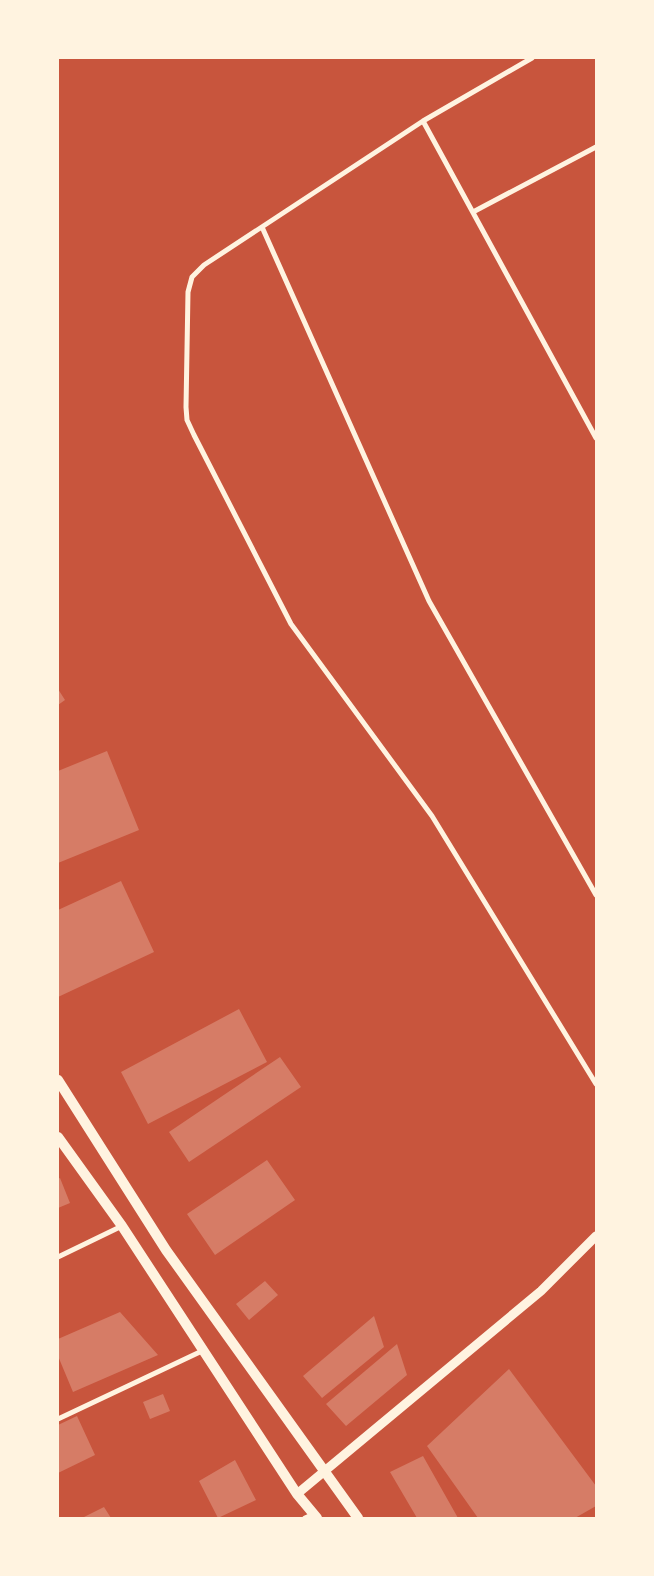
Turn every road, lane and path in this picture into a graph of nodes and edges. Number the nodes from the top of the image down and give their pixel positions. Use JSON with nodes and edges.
{"nodes":[{"id":1,"x":532,"y":58,"type":"edge"},
{"id":2,"x":423,"y":121,"type":"junction"},
{"id":3,"x":596,"y":146,"type":"edge"},
{"id":4,"x":473,"y":212,"type":"junction"},
{"id":5,"x":262,"y":227,"type":"junction"},
{"id":6,"x":596,"y":438,"type":"edge"},
{"id":7,"x":596,"y":895,"type":"edge"},
{"id":8,"x":58,"y":1080,"type":"edge"},
{"id":9,"x":596,"y":1084,"type":"edge"},
{"id":10,"x":58,"y":1137,"type":"edge"},
{"id":11,"x":122,"y":1226,"type":"junction"},
{"id":12,"x":596,"y":1236,"type":"edge"},
{"id":13,"x":58,"y":1258,"type":"edge"},
{"id":14,"x":202,"y":1351,"type":"junction"},
{"id":15,"x":58,"y":1419,"type":"edge"},
{"id":16,"x":324,"y":1472,"type":"junction"},
{"id":17,"x":297,"y":1494,"type":"junction"},
{"id":18,"x":312,"y":1517,"type":"edge"},
{"id":19,"x":358,"y":1518,"type":"edge"}],
"edges":[{"from":1,"to":2,"type":"street"},
{"from":2,"to":4,"type":"street"},
{"from":2,"to":5,"type":"street"},
{"from":3,"to":4,"type":"street"},
{"from":4,"to":6,"type":"street"},
{"from":5,"to":7,"type":"street"},
{"from":5,"to":9,"type":"street"},
{"from":8,"to":16,"type":"main road"},
{"from":10,"to":11,"type":"main road"},
{"from":11,"to":13,"type":"street"},
{"from":11,"to":14,"type":"main road"},
{"from":12,"to":16,"type":"street"},
{"from":14,"to":15,"type":"street"},
{"from":14,"to":17,"type":"main road"},
{"from":16,"to":17,"type":"street"},
{"from":16,"to":19,"type":"main road"},
{"from":17,"to":18,"type":"main road"}]}
